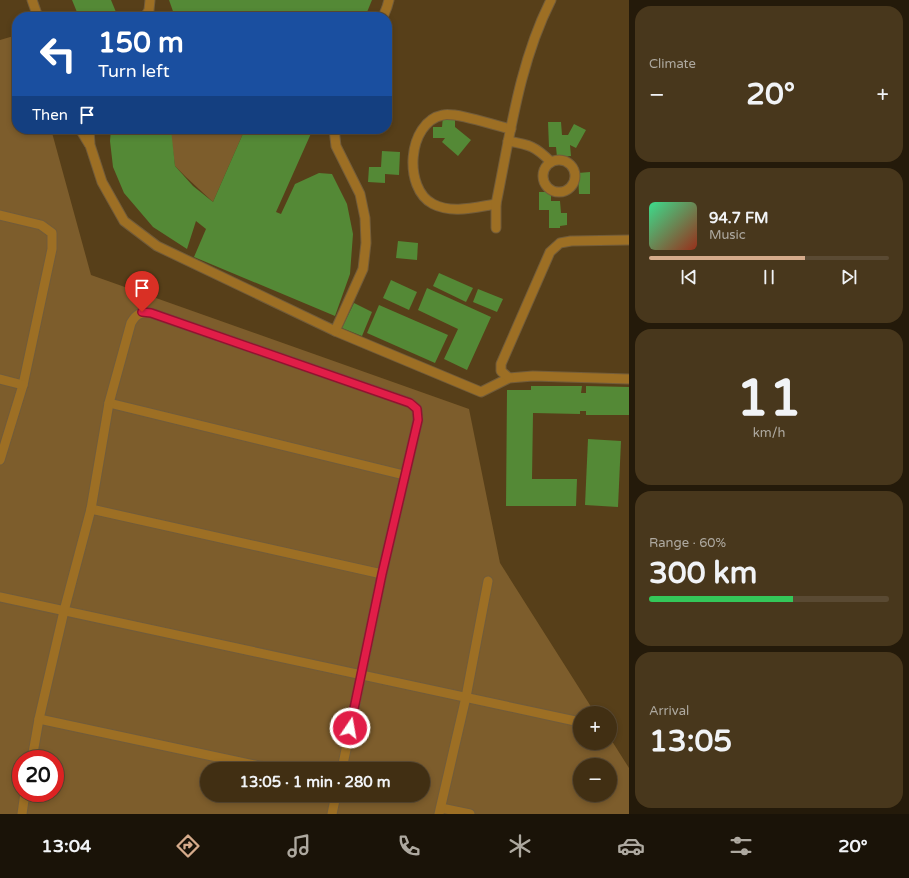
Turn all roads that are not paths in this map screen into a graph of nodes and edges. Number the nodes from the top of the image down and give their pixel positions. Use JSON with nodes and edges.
{"nodes":[{"id":1,"x":32,"y":0,"type":"edge"},
{"id":2,"x":150,"y":0,"type":"edge"},
{"id":3,"x":389,"y":0,"type":"edge"},
{"id":4,"x":551,"y":0,"type":"edge"},
{"id":5,"x":36,"y":12,"type":"edge"},
{"id":6,"x":148,"y":12,"type":"edge"},
{"id":7,"x":385,"y":12,"type":"edge"},
{"id":8,"x":511,"y":129,"type":"junction"},
{"id":9,"x":83,"y":134,"type":"edge"},
{"id":10,"x":90,"y":134,"type":"edge"},
{"id":11,"x":335,"y":134,"type":"edge"},
{"id":12,"x":508,"y":141,"type":"junction"},
{"id":13,"x":90,"y":145,"type":"junction"},
{"id":14,"x":551,"y":162,"type":"dead end"},
{"id":15,"x":496,"y":204,"type":"junction"},
{"id":16,"x":0,"y":215,"type":"edge"},
{"id":17,"x":496,"y":228,"type":"dead end"},
{"id":18,"x":629,"y":240,"type":"edge"},
{"id":19,"x":335,"y":331,"type":"junction"},
{"id":20,"x":509,"y":378,"type":"junction"},
{"id":21,"x":629,"y":379,"type":"edge"},
{"id":22,"x":0,"y":380,"type":"edge"},
{"id":23,"x":23,"y":385,"type":"junction"},
{"id":24,"x":109,"y":403,"type":"junction"},
{"id":25,"x":0,"y":460,"type":"edge"},
{"id":26,"x":404,"y":475,"type":"junction"},
{"id":27,"x":91,"y":509,"type":"junction"},
{"id":28,"x":382,"y":574,"type":"junction"},
{"id":29,"x":488,"y":581,"type":"dead end"},
{"id":30,"x":0,"y":597,"type":"edge"},
{"id":31,"x":64,"y":611,"type":"junction"},
{"id":32,"x":362,"y":675,"type":"junction"},
{"id":33,"x":466,"y":697,"type":"junction"},
{"id":34,"x":39,"y":719,"type":"junction"},
{"id":35,"x":573,"y":720,"type":"edge"},
{"id":36,"x":34,"y":750,"type":"edge"},
{"id":37,"x":240,"y":762,"type":"edge"},
{"id":38,"x":343,"y":762,"type":"edge"},
{"id":39,"x":24,"y":802,"type":"edge"},
{"id":40,"x":335,"y":802,"type":"edge"},
{"id":41,"x":440,"y":811,"type":"edge"},
{"id":42,"x":22,"y":814,"type":"edge"},
{"id":43,"x":332,"y":814,"type":"edge"},
{"id":44,"x":470,"y":814,"type":"edge"}],
"edges":[{"from":1,"to":5,"type":"lane"},
{"from":2,"to":6,"type":"lane"},
{"from":3,"to":7,"type":"lane"},
{"from":4,"to":8,"type":"lane"},
{"from":8,"to":12,"type":"lane"},
{"from":8,"to":15,"type":"lane"},
{"from":9,"to":13,"type":"lane"},
{"from":10,"to":13,"type":"lane"},
{"from":11,"to":19,"type":"lane"},
{"from":12,"to":14,"type":"lane"},
{"from":12,"to":15,"type":"lane"},
{"from":13,"to":19,"type":"lane"},
{"from":15,"to":17,"type":"lane"},
{"from":16,"to":23,"type":"lane"},
{"from":18,"to":20,"type":"lane"},
{"from":19,"to":20,"type":"lane"},
{"from":20,"to":21,"type":"lane"},
{"from":22,"to":23,"type":"lane"},
{"from":23,"to":25,"type":"lane"},
{"from":24,"to":26,"type":"lane"},
{"from":24,"to":26,"type":"lane"},
{"from":24,"to":27,"type":"lane"},
{"from":26,"to":28,"type":"lane"},
{"from":27,"to":28,"type":"lane"},
{"from":27,"to":31,"type":"lane"},
{"from":28,"to":32,"type":"lane"},
{"from":29,"to":33,"type":"lane"},
{"from":30,"to":31,"type":"lane"},
{"from":31,"to":32,"type":"lane"},
{"from":31,"to":34,"type":"lane"},
{"from":32,"to":33,"type":"lane"},
{"from":32,"to":38,"type":"lane"},
{"from":33,"to":35,"type":"lane"},
{"from":33,"to":41,"type":"lane"},
{"from":34,"to":36,"type":"lane"},
{"from":34,"to":37,"type":"lane"},
{"from":39,"to":42,"type":"lane"},
{"from":40,"to":43,"type":"lane"},
{"from":41,"to":44,"type":"lane"}]}
